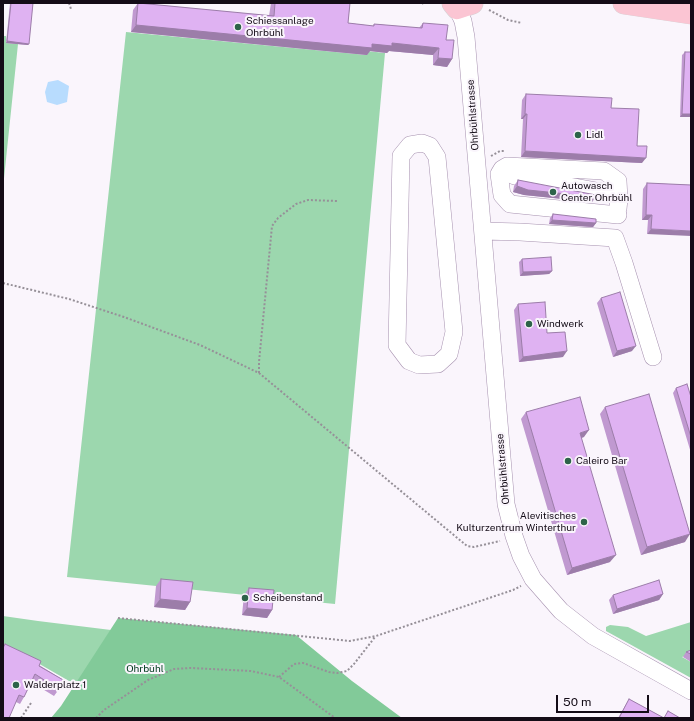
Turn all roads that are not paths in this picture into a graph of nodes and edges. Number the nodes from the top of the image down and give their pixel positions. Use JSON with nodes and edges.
{"nodes":[{"id":1,"x":624,"y":3,"type":"edge"},
{"id":2,"x":468,"y":6,"type":"edge"},
{"id":3,"x":691,"y":13,"type":"edge"},
{"id":4,"x":410,"y":145,"type":"joint"},
{"id":5,"x":477,"y":173,"type":"junction"},
{"id":6,"x":500,"y":174,"type":"junction"},
{"id":7,"x":618,"y":201,"type":"junction"},
{"id":8,"x":522,"y":205,"type":"junction"},
{"id":9,"x":482,"y":231,"type":"junction"},
{"id":10,"x":520,"y":232,"type":"junction"},
{"id":11,"x":615,"y":238,"type":"junction"},
{"id":12,"x":653,"y":357,"type":"dead end"},
{"id":13,"x":691,"y":691,"type":"edge"}],
"edges":[{"from":1,"to":3,"type":"main road"},
{"from":2,"to":5,"type":"street","name":"Ohrbühlstrasse"},
{"from":4,"to":4,"type":"street"},
{"from":5,"to":6,"type":"street"},
{"from":5,"to":9,"type":"street","name":"Ohrbühlstrasse"},
{"from":6,"to":7,"type":"street"},
{"from":6,"to":7,"type":"street"},
{"from":6,"to":8,"type":"street"},
{"from":7,"to":8,"type":"street"},
{"from":7,"to":11,"type":"street"},
{"from":8,"to":10,"type":"street"},
{"from":9,"to":10,"type":"street"},
{"from":9,"to":13,"type":"street","name":"Ohrbühlstrasse"},
{"from":10,"to":11,"type":"street"},
{"from":11,"to":12,"type":"street"}]}
